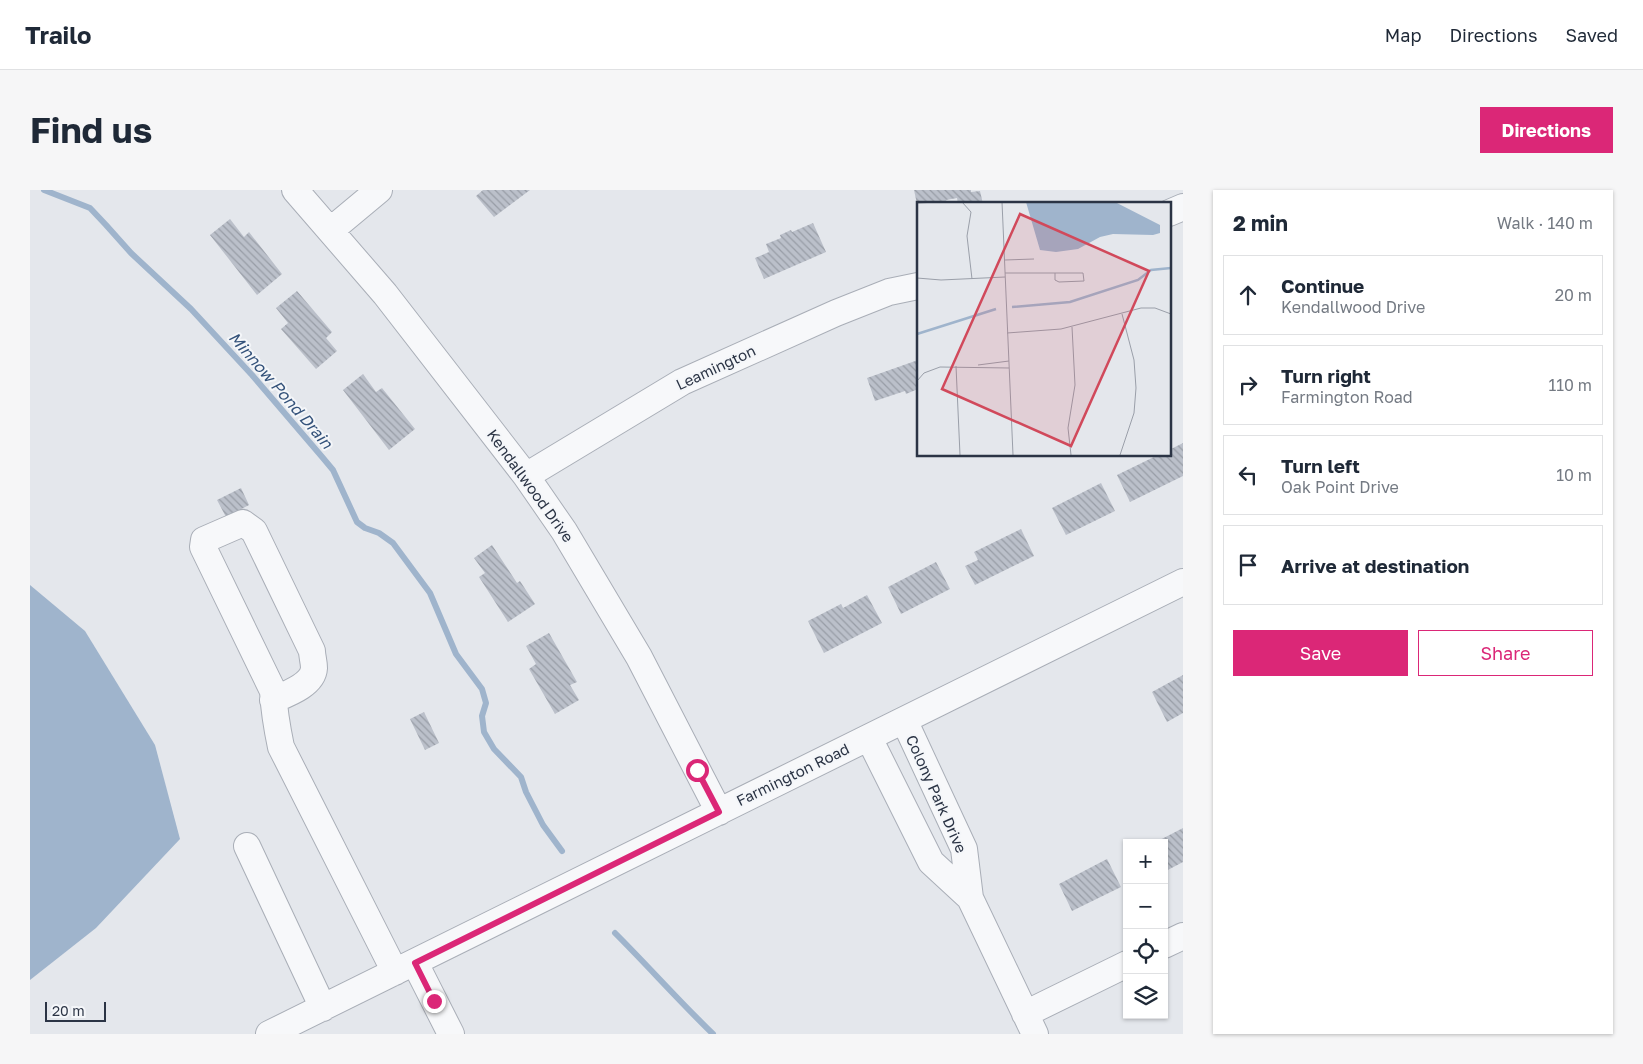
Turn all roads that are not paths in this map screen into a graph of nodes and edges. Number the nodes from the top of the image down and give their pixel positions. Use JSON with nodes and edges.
{"nodes":[{"id":1,"x":295,"y":190,"type":"edge"},
{"id":2,"x":379,"y":190,"type":"edge"},
{"id":3,"x":1183,"y":206,"type":"edge"},
{"id":4,"x":1170,"y":212,"type":"edge"},
{"id":5,"x":331,"y":230,"type":"junction"},
{"id":6,"x":917,"y":286,"type":"edge"},
{"id":7,"x":526,"y":476,"type":"junction"},
{"id":8,"x":1183,"y":582,"type":"edge"},
{"id":9,"x":273,"y":700,"type":"junction"},
{"id":10,"x":904,"y":720,"type":"junction"},
{"id":11,"x":869,"y":738,"type":"junction"},
{"id":12,"x":719,"y":812,"type":"junction"},
{"id":13,"x":247,"y":846,"type":"dead end"},
{"id":14,"x":970,"y":898,"type":"junction"},
{"id":15,"x":1183,"y":936,"type":"edge"},
{"id":16,"x":1168,"y":943,"type":"edge"},
{"id":17,"x":1123,"y":966,"type":"edge"},
{"id":18,"x":405,"y":967,"type":"junction"},
{"id":19,"x":323,"y":1008,"type":"junction"},
{"id":20,"x":1030,"y":1024,"type":"edge"},
{"id":21,"x":269,"y":1034,"type":"edge"},
{"id":22,"x":451,"y":1034,"type":"edge"}],
"edges":[{"from":1,"to":5,"type":"street","name":"Kendallwood Drive"},
{"from":2,"to":5,"type":"street"},
{"from":3,"to":4,"type":"street"},
{"from":5,"to":7,"type":"street","name":"Kendallwood Drive"},
{"from":6,"to":7,"type":"street","name":"Leamington"},
{"from":7,"to":12,"type":"street","name":"Kendallwood Drive"},
{"from":8,"to":10,"type":"street","name":"Farmington Road"},
{"from":9,"to":9,"type":"street"},
{"from":9,"to":18,"type":"street"},
{"from":10,"to":11,"type":"street","name":"Farmington Road"},
{"from":10,"to":14,"type":"street","name":"Colony Park Drive"},
{"from":11,"to":12,"type":"street","name":"Farmington Road"},
{"from":11,"to":14,"type":"street","name":"Colony Park Drive"},
{"from":12,"to":18,"type":"street","name":"Farmington Road"},
{"from":13,"to":19,"type":"street"},
{"from":14,"to":20,"type":"street","name":"Colony Park Drive"},
{"from":15,"to":16,"type":"street"},
{"from":17,"to":20,"type":"street"},
{"from":18,"to":19,"type":"street","name":"Farmington Road"},
{"from":18,"to":22,"type":"street"},
{"from":19,"to":21,"type":"street","name":"Farmington Road"}]}
